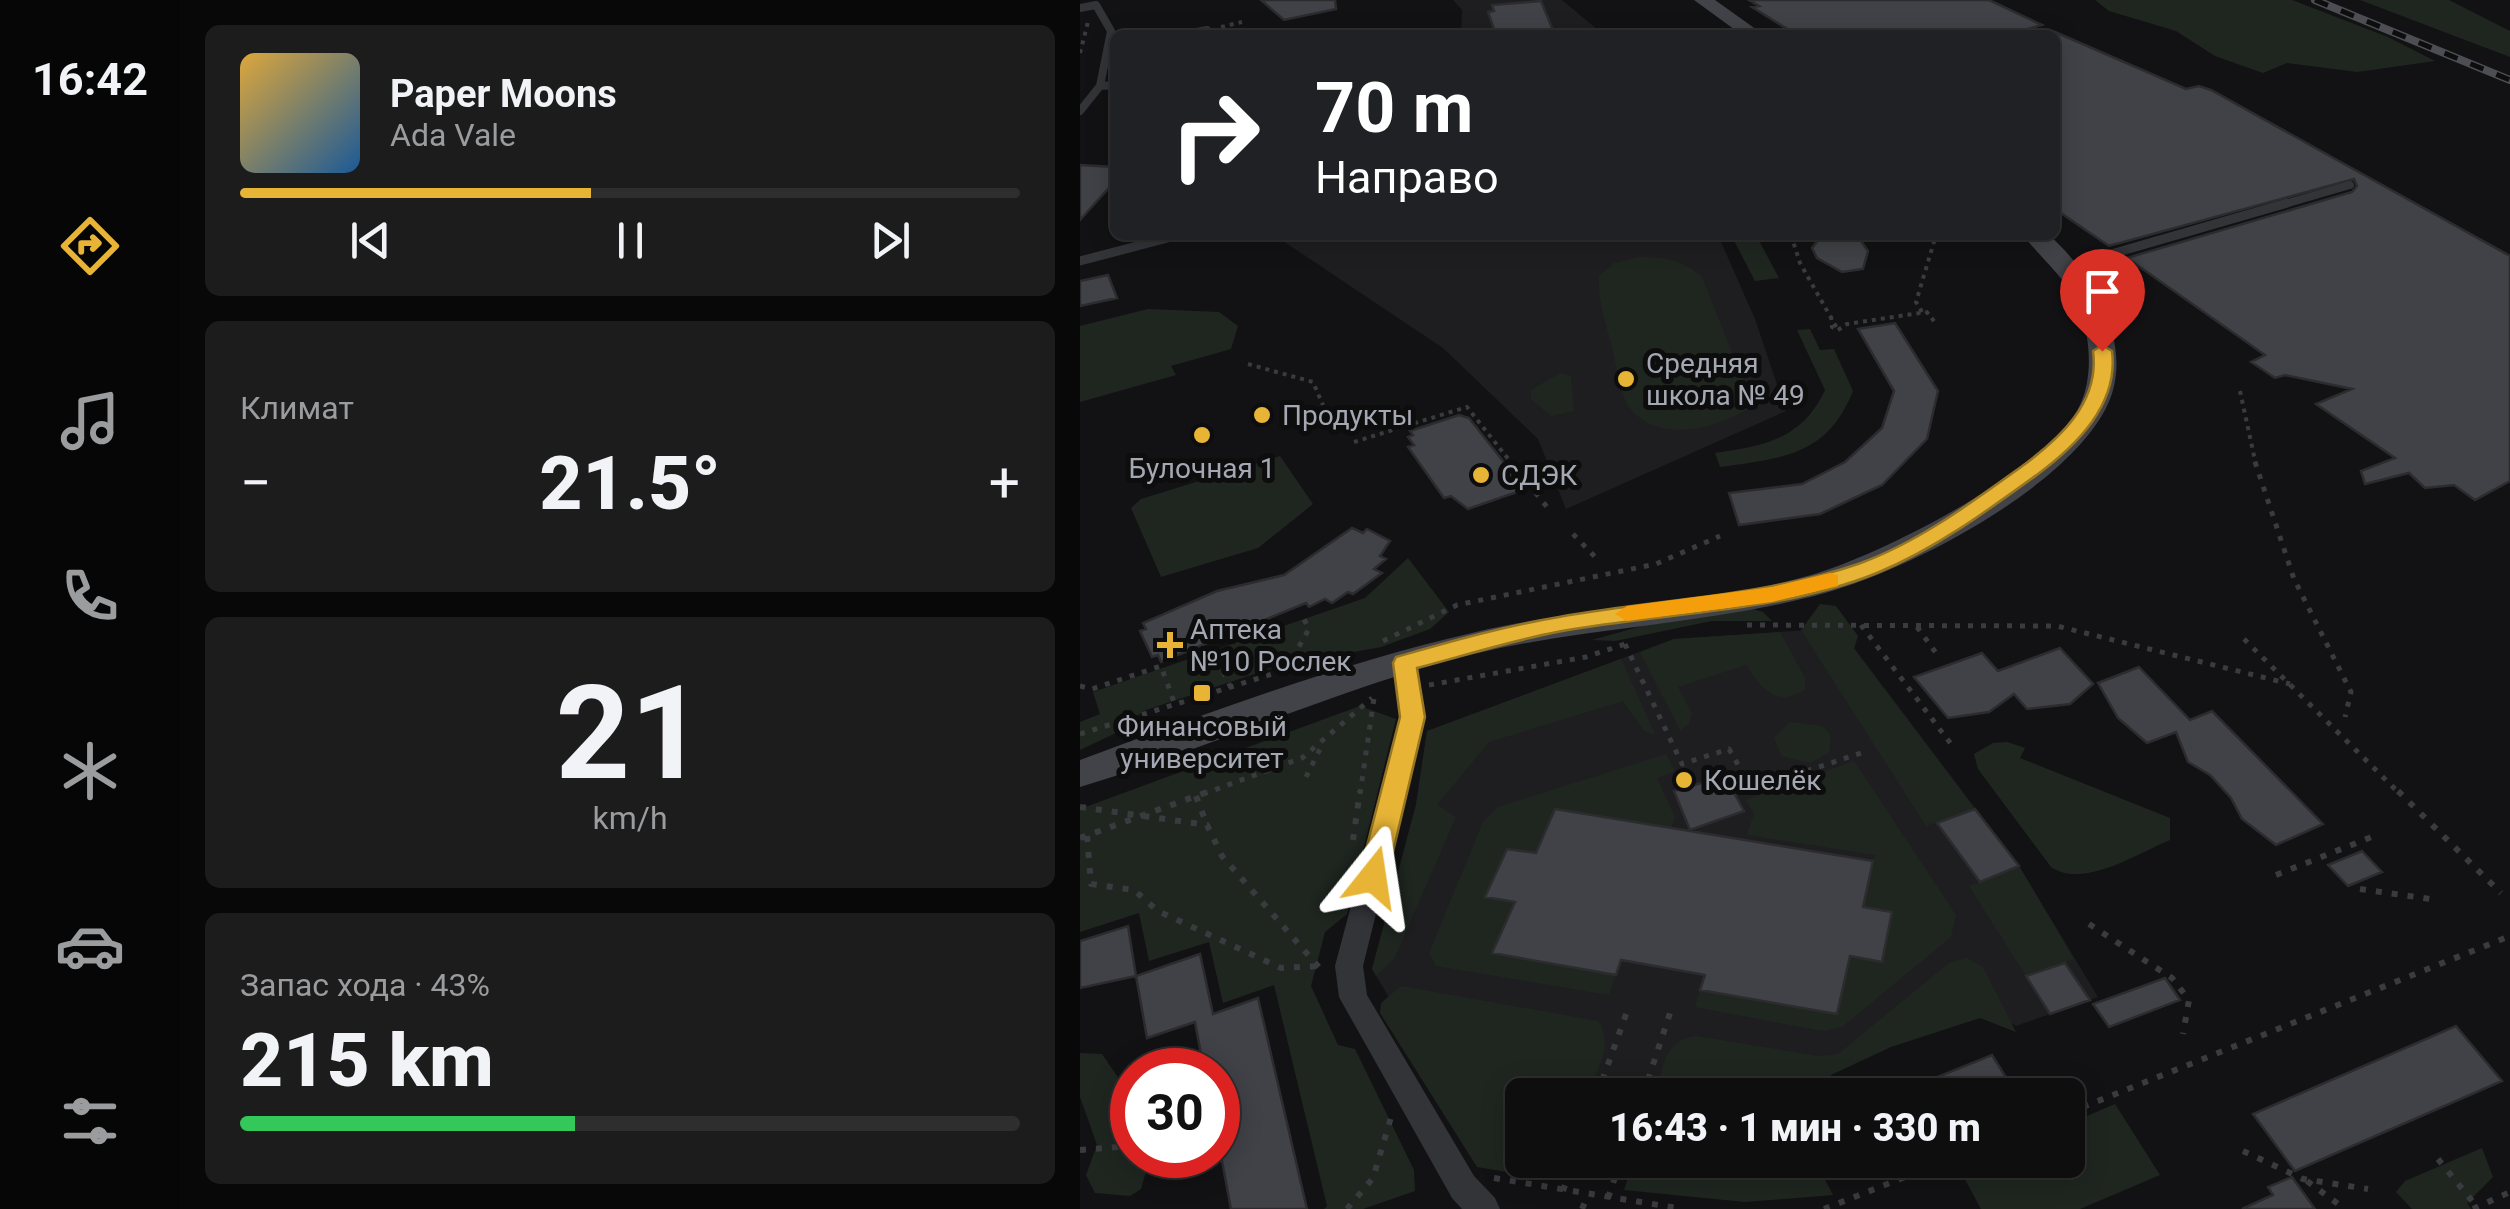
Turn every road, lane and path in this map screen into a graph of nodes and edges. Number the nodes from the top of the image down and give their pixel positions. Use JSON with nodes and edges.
{"nodes":[{"id":1,"x":1703,"y":0,"type":"edge"},
{"id":2,"x":1080,"y":10,"type":"edge"},
{"id":3,"x":1111,"y":30,"type":"edge"},
{"id":4,"x":1748,"y":30,"type":"edge"},
{"id":5,"x":1110,"y":51,"type":"edge"},
{"id":6,"x":1080,"y":53,"type":"edge"},
{"id":7,"x":1110,"y":85,"type":"edge"},
{"id":8,"x":1100,"y":86,"type":"junction"},
{"id":9,"x":1080,"y":110,"type":"edge"},
{"id":10,"x":2350,"y":185,"type":"dead end"},
{"id":11,"x":1161,"y":240,"type":"edge"},
{"id":12,"x":1792,"y":240,"type":"edge"},
{"id":13,"x":1935,"y":240,"type":"edge"},
{"id":14,"x":2040,"y":240,"type":"edge"},
{"id":15,"x":2094,"y":259,"type":"dead end"},
{"id":16,"x":1080,"y":261,"type":"edge"},
{"id":17,"x":1924,"y":312,"type":"junction"},
{"id":18,"x":1937,"y":325,"type":"dead end"},
{"id":19,"x":1248,"y":364,"type":"dead end"},
{"id":20,"x":2240,"y":391,"type":"dead end"},
{"id":21,"x":1323,"y":404,"type":"dead end"},
{"id":22,"x":1354,"y":442,"type":"dead end"},
{"id":23,"x":1547,"y":507,"type":"dead end"},
{"id":24,"x":1572,"y":534,"type":"dead end"},
{"id":25,"x":1720,"y":536,"type":"dead end"},
{"id":26,"x":1598,"y":561,"type":"dead end"},
{"id":27,"x":1301,"y":613,"type":"dead end"},
{"id":28,"x":1786,"y":625,"type":"dead end"},
{"id":29,"x":1861,"y":625,"type":"junction"},
{"id":30,"x":1916,"y":627,"type":"junction"},
{"id":31,"x":2244,"y":638,"type":"dead end"},
{"id":32,"x":1625,"y":644,"type":"dead end"},
{"id":33,"x":1212,"y":648,"type":"dead end"},
{"id":34,"x":1391,"y":653,"type":"junction"},
{"id":35,"x":1939,"y":657,"type":"dead end"},
{"id":36,"x":1488,"y":662,"type":"dead end"},
{"id":37,"x":1305,"y":665,"type":"dead end"},
{"id":38,"x":1286,"y":669,"type":"junction"},
{"id":39,"x":1487,"y":674,"type":"dead end"},
{"id":40,"x":2290,"y":684,"type":"junction"},
{"id":41,"x":1080,"y":686,"type":"edge"},
{"id":42,"x":1231,"y":688,"type":"junction"},
{"id":43,"x":1374,"y":696,"type":"dead end"},
{"id":44,"x":1175,"y":706,"type":"junction"},
{"id":45,"x":2345,"y":716,"type":"dead end"},
{"id":46,"x":1080,"y":734,"type":"edge"},
{"id":47,"x":1322,"y":744,"type":"junction"},
{"id":48,"x":1954,"y":748,"type":"dead end"},
{"id":49,"x":1861,"y":752,"type":"dead end"},
{"id":50,"x":1080,"y":774,"type":"edge"},
{"id":51,"x":1306,"y":777,"type":"dead end"},
{"id":52,"x":1196,"y":796,"type":"junction"},
{"id":53,"x":1080,"y":806,"type":"edge"},
{"id":54,"x":1148,"y":814,"type":"junction"},
{"id":55,"x":1208,"y":825,"type":"junction"},
{"id":56,"x":2374,"y":836,"type":"dead end"},
{"id":57,"x":1083,"y":837,"type":"edge"},
{"id":58,"x":2276,"y":875,"type":"dead end"},
{"id":59,"x":2360,"y":889,"type":"dead end"},
{"id":60,"x":2501,"y":893,"type":"dead end"},
{"id":61,"x":2436,"y":900,"type":"dead end"},
{"id":62,"x":2089,"y":924,"type":"dead end"},
{"id":63,"x":2510,"y":936,"type":"edge"},
{"id":64,"x":1319,"y":966,"type":"junction"},
{"id":65,"x":1329,"y":981,"type":"dead end"},
{"id":66,"x":1629,"y":1006,"type":"dead end"},
{"id":67,"x":1670,"y":1013,"type":"dead end"},
{"id":68,"x":2183,"y":1034,"type":"dead end"},
{"id":69,"x":1604,"y":1078,"type":"edge"},
{"id":70,"x":1649,"y":1078,"type":"edge"},
{"id":71,"x":1397,"y":1100,"type":"dead end"},
{"id":72,"x":2085,"y":1106,"type":"edge"},
{"id":73,"x":1110,"y":1148,"type":"edge"},
{"id":74,"x":1080,"y":1150,"type":"edge"},
{"id":75,"x":2244,"y":1150,"type":"dead end"},
{"id":76,"x":2438,"y":1158,"type":"dead end"},
{"id":77,"x":1567,"y":1178,"type":"edge"},
{"id":78,"x":1615,"y":1178,"type":"edge"},
{"id":79,"x":1902,"y":1178,"type":"edge"},
{"id":80,"x":2303,"y":1179,"type":"junction"},
{"id":81,"x":1463,"y":1188,"type":"junction"},
{"id":82,"x":1563,"y":1190,"type":"junction"},
{"id":83,"x":2368,"y":1190,"type":"dead end"},
{"id":84,"x":2510,"y":1192,"type":"edge"},
{"id":85,"x":1588,"y":1195,"type":"junction"},
{"id":86,"x":1608,"y":1198,"type":"junction"},
{"id":87,"x":2475,"y":1208,"type":"edge"},
{"id":88,"x":1347,"y":1209,"type":"edge"},
{"id":89,"x":1484,"y":1209,"type":"edge"},
{"id":90,"x":1582,"y":1209,"type":"edge"},
{"id":91,"x":1683,"y":1209,"type":"edge"},
{"id":92,"x":1824,"y":1209,"type":"edge"},
{"id":93,"x":2345,"y":1209,"type":"edge"}],
"edges":[{"from":1,"to":4,"type":"street"},
{"from":2,"to":3,"type":"lane"},
{"from":2,"to":6,"type":"path"},
{"from":5,"to":8,"type":"lane"},
{"from":7,"to":8,"type":"lane"},
{"from":8,"to":9,"type":"lane"},
{"from":10,"to":15,"type":"lane"},
{"from":11,"to":16,"type":"lane"},
{"from":12,"to":17,"type":"path"},
{"from":13,"to":17,"type":"path"},
{"from":14,"to":34,"type":"street"},
{"from":17,"to":18,"type":"path"},
{"from":19,"to":21,"type":"path"},
{"from":20,"to":45,"type":"path"},
{"from":22,"to":23,"type":"path"},
{"from":24,"to":26,"type":"path"},
{"from":25,"to":34,"type":"path"},
{"from":27,"to":38,"type":"path"},
{"from":28,"to":29,"type":"path"},
{"from":29,"to":30,"type":"path"},
{"from":29,"to":48,"type":"path"},
{"from":30,"to":35,"type":"path"},
{"from":30,"to":40,"type":"path"},
{"from":31,"to":40,"type":"path"},
{"from":32,"to":49,"type":"path"},
{"from":33,"to":42,"type":"path"},
{"from":34,"to":50,"type":"street"},
{"from":34,"to":81,"type":"street"},
{"from":36,"to":39,"type":"path"},
{"from":37,"to":38,"type":"path"},
{"from":38,"to":42,"type":"path"},
{"from":40,"to":60,"type":"path"},
{"from":41,"to":44,"type":"path"},
{"from":42,"to":44,"type":"path"},
{"from":43,"to":47,"type":"path"},
{"from":44,"to":46,"type":"path"},
{"from":47,"to":51,"type":"path"},
{"from":47,"to":52,"type":"path"},
{"from":52,"to":54,"type":"path"},
{"from":52,"to":55,"type":"path"},
{"from":53,"to":54,"type":"path"},
{"from":54,"to":55,"type":"path"},
{"from":54,"to":57,"type":"path"},
{"from":55,"to":64,"type":"path"},
{"from":56,"to":58,"type":"path"},
{"from":57,"to":64,"type":"path"},
{"from":59,"to":61,"type":"path"},
{"from":62,"to":68,"type":"path"},
{"from":63,"to":72,"type":"path"},
{"from":64,"to":65,"type":"path"},
{"from":66,"to":69,"type":"path"},
{"from":67,"to":70,"type":"path"},
{"from":71,"to":88,"type":"path"},
{"from":73,"to":74,"type":"path"},
{"from":75,"to":80,"type":"path"},
{"from":76,"to":87,"type":"path"},
{"from":77,"to":82,"type":"path"},
{"from":78,"to":86,"type":"path"},
{"from":79,"to":92,"type":"path"},
{"from":80,"to":83,"type":"path"},
{"from":80,"to":93,"type":"path"},
{"from":81,"to":82,"type":"path"},
{"from":81,"to":89,"type":"street"},
{"from":82,"to":85,"type":"path"},
{"from":84,"to":87,"type":"path"},
{"from":85,"to":86,"type":"path"},
{"from":85,"to":90,"type":"path"},
{"from":86,"to":91,"type":"path"}]}
